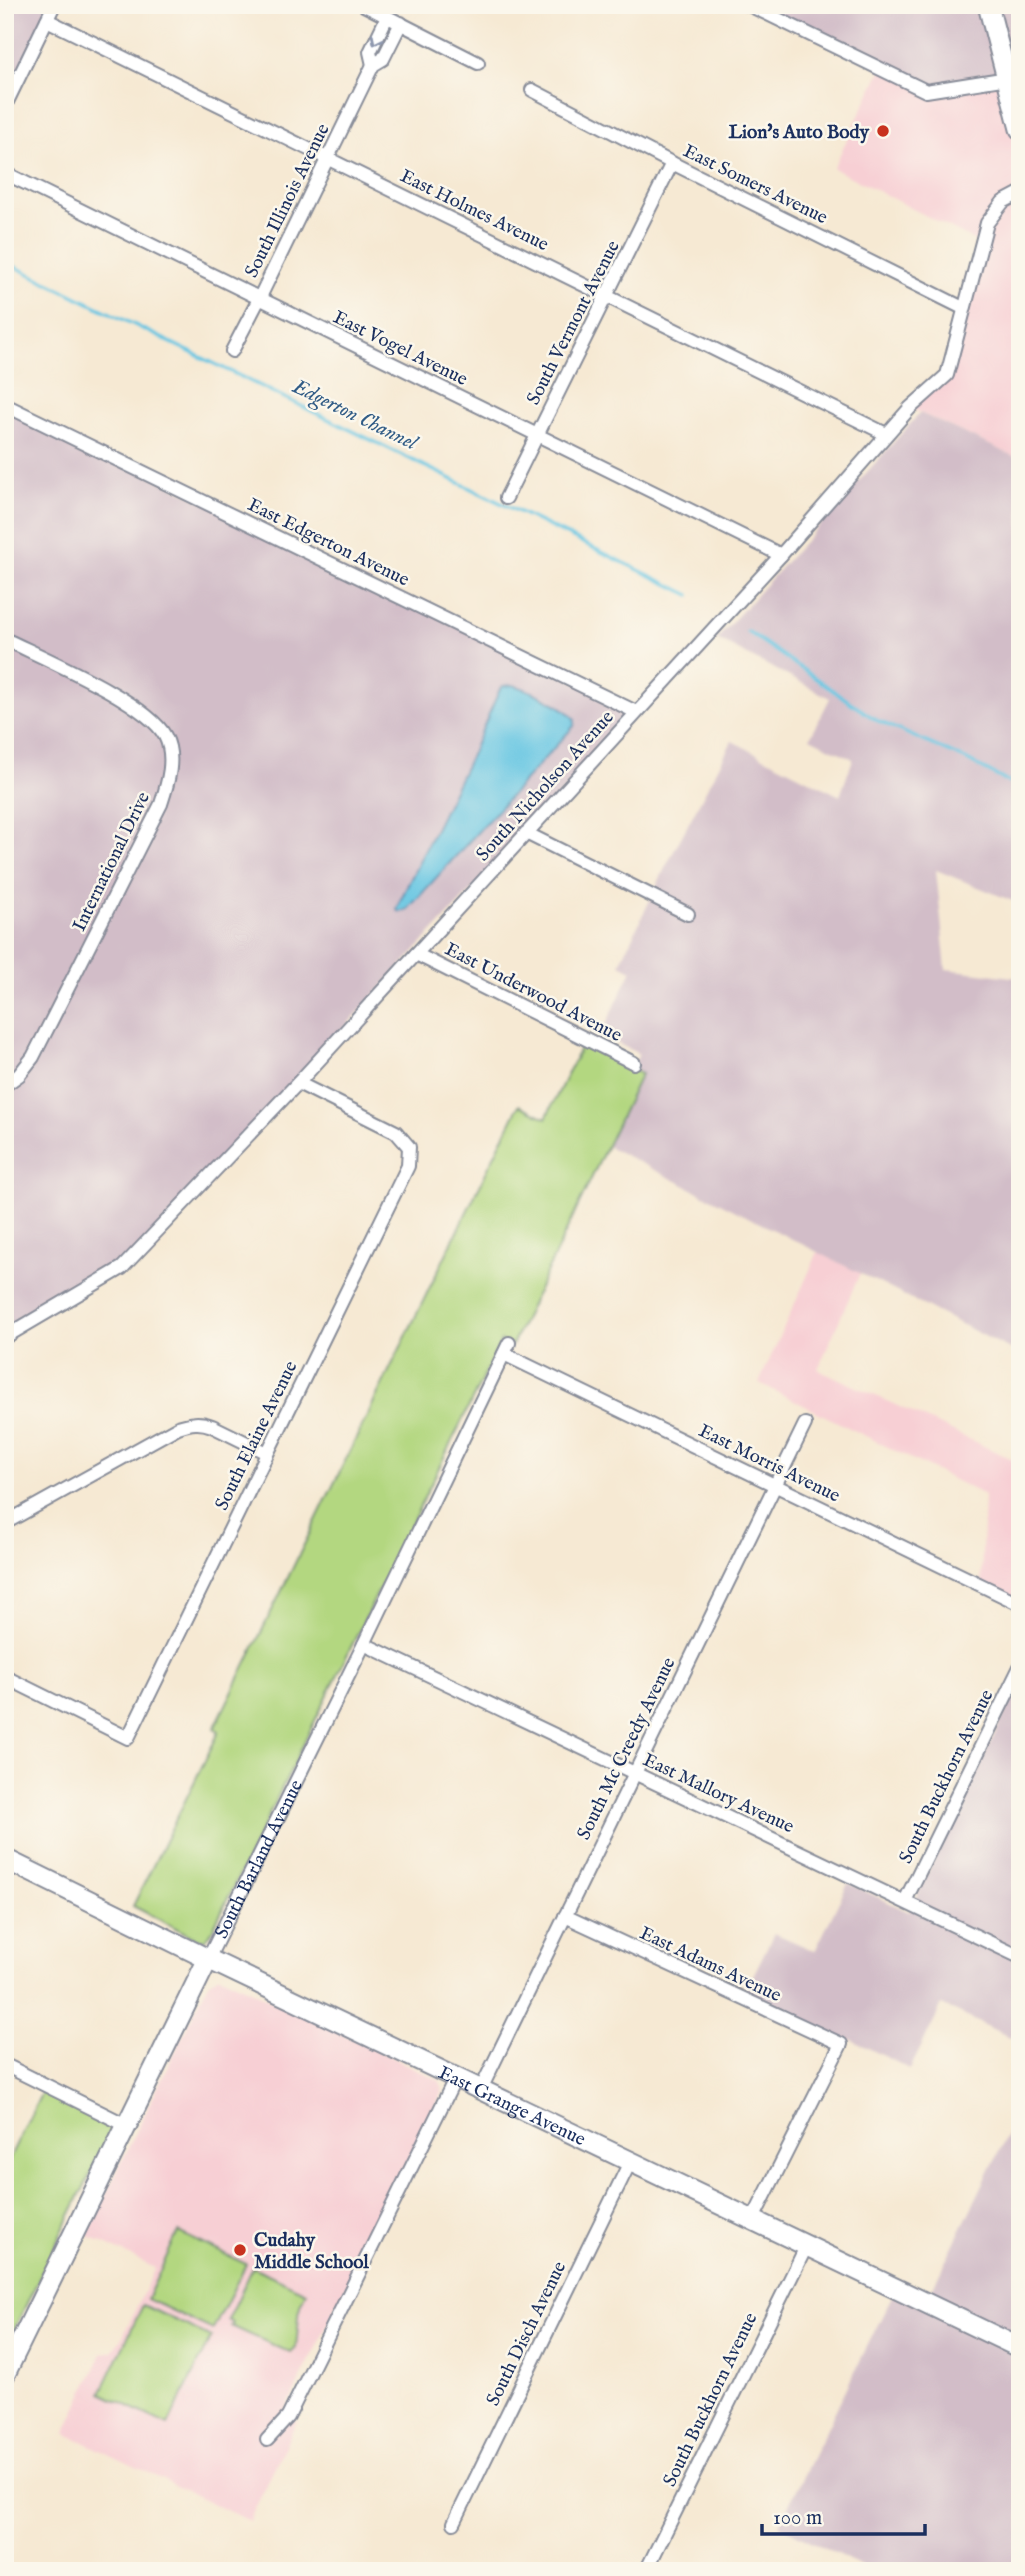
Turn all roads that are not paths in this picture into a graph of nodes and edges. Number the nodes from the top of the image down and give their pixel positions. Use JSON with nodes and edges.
{"nodes":[{"id":1,"x":54,"y":5,"type":"edge"},
{"id":2,"x":364,"y":5,"type":"edge"},
{"id":3,"x":749,"y":5,"type":"edge"},
{"id":4,"x":988,"y":5,"type":"edge"},
{"id":5,"x":387,"y":17,"type":"junction"},
{"id":6,"x":47,"y":20,"type":"junction"},
{"id":7,"x":401,"y":23,"type":"junction"},
{"id":8,"x":478,"y":63,"type":"dead end"},
{"id":9,"x":373,"y":65,"type":"junction"},
{"id":10,"x":1008,"y":78,"type":"junction"},
{"id":11,"x":532,"y":90,"type":"dead end"},
{"id":12,"x":5,"y":106,"type":"edge"},
{"id":13,"x":1020,"y":129,"type":"edge"},
{"id":14,"x":329,"y":158,"type":"junction"},
{"id":15,"x":672,"y":163,"type":"junction"},
{"id":16,"x":5,"y":173,"type":"edge"},
{"id":17,"x":1020,"y":193,"type":"edge"},
{"id":18,"x":607,"y":295,"type":"junction"},
{"id":19,"x":259,"y":299,"type":"junction"},
{"id":20,"x":963,"y":308,"type":"junction"},
{"id":21,"x":232,"y":351,"type":"dead end"},
{"id":22,"x":5,"y":405,"type":"edge"},
{"id":23,"x":886,"y":434,"type":"junction"},
{"id":24,"x":537,"y":435,"type":"junction"},
{"id":25,"x":506,"y":498,"type":"dead end"},
{"id":26,"x":781,"y":555,"type":"junction"},
{"id":27,"x":5,"y":639,"type":"edge"},
{"id":28,"x":636,"y":712,"type":"junction"},
{"id":29,"x":526,"y":834,"type":"junction"},
{"id":30,"x":688,"y":914,"type":"dead end"},
{"id":31,"x":416,"y":954,"type":"junction"},
{"id":32,"x":635,"y":1063,"type":"dead end"},
{"id":33,"x":298,"y":1083,"type":"junction"},
{"id":34,"x":5,"y":1085,"type":"edge"},
{"id":35,"x":5,"y":1337,"type":"edge"},
{"id":36,"x":506,"y":1348,"type":"joint"},
{"id":37,"x":805,"y":1424,"type":"dead end"},
{"id":38,"x":267,"y":1453,"type":"junction"},
{"id":39,"x":775,"y":1486,"type":"junction"},
{"id":40,"x":5,"y":1523,"type":"edge"},
{"id":41,"x":1020,"y":1604,"type":"edge"},
{"id":42,"x":364,"y":1644,"type":"junction"},
{"id":43,"x":1020,"y":1667,"type":"edge"},
{"id":44,"x":5,"y":1677,"type":"edge"},
{"id":45,"x":634,"y":1773,"type":"junction"},
{"id":46,"x":5,"y":1859,"type":"edge"},
{"id":47,"x":905,"y":1901,"type":"junction"},
{"id":48,"x":565,"y":1916,"type":"junction"},
{"id":49,"x":1020,"y":1957,"type":"edge"},
{"id":50,"x":208,"y":1959,"type":"junction"},
{"id":51,"x":5,"y":2065,"type":"edge"},
{"id":52,"x":456,"y":2077,"type":"junction"},
{"id":53,"x":481,"y":2089,"type":"junction"},
{"id":54,"x":126,"y":2124,"type":"junction"},
{"id":55,"x":631,"y":2160,"type":"junction"},
{"id":56,"x":753,"y":2218,"type":"junction"},
{"id":57,"x":807,"y":2245,"type":"junction"},
{"id":58,"x":1020,"y":2348,"type":"edge"},
{"id":59,"x":5,"y":2374,"type":"edge"},
{"id":60,"x":267,"y":2440,"type":"dead end"},
{"id":61,"x":454,"y":2523,"type":"dead end"},
{"id":62,"x":646,"y":2571,"type":"edge"}],
"edges":[{"from":1,"to":6,"type":"street"},
{"from":2,"to":5,"type":"street"},
{"from":3,"to":10,"type":"street"},
{"from":4,"to":10,"type":"street"},
{"from":5,"to":7,"type":"street"},
{"from":5,"to":9,"type":"street","name":"South Illinois Avenue","one_way":true},
{"from":6,"to":12,"type":"street"},
{"from":6,"to":14,"type":"street","name":"East Holmes Avenue"},
{"from":7,"to":8,"type":"street"},
{"from":7,"to":9,"type":"street","name":"South Illinois Avenue"},
{"from":9,"to":14,"type":"street","name":"South Illinois Avenue"},
{"from":10,"to":13,"type":"street"},
{"from":11,"to":15,"type":"street","name":"East Somers Avenue"},
{"from":14,"to":18,"type":"street","name":"East Holmes Avenue"},
{"from":14,"to":19,"type":"street","name":"South Illinois Avenue"},
{"from":15,"to":18,"type":"street","name":"South Vermont Avenue"},
{"from":15,"to":20,"type":"street","name":"East Somers Avenue"},
{"from":16,"to":19,"type":"street","name":"East Vogel Avenue"},
{"from":17,"to":20,"type":"street","name":"South Nicholson Avenue"},
{"from":18,"to":23,"type":"street","name":"East Holmes Avenue"},
{"from":18,"to":24,"type":"street","name":"South Vermont Avenue"},
{"from":19,"to":21,"type":"street","name":"South Illinois Avenue"},
{"from":19,"to":24,"type":"street","name":"East Vogel Avenue"},
{"from":20,"to":23,"type":"street","name":"South Nicholson Avenue"},
{"from":22,"to":28,"type":"street","name":"East Edgerton Avenue"},
{"from":23,"to":26,"type":"street","name":"South Nicholson Avenue"},
{"from":24,"to":25,"type":"street","name":"South Vermont Avenue"},
{"from":24,"to":26,"type":"street","name":"East Vogel Avenue"},
{"from":26,"to":28,"type":"street","name":"South Nicholson Avenue"},
{"from":27,"to":34,"type":"street","name":"International Drive"},
{"from":28,"to":29,"type":"street","name":"South Nicholson Avenue"},
{"from":29,"to":30,"type":"street"},
{"from":29,"to":31,"type":"street","name":"South Nicholson Avenue"},
{"from":31,"to":32,"type":"street","name":"East Underwood Avenue"},
{"from":31,"to":33,"type":"street","name":"South Nicholson Avenue"},
{"from":33,"to":35,"type":"street","name":"South Nicholson Avenue"},
{"from":33,"to":38,"type":"street","name":"South Elaine Avenue"},
{"from":36,"to":39,"type":"street","name":"East Morris Avenue"},
{"from":36,"to":42,"type":"street","name":"South Barland Avenue"},
{"from":37,"to":39,"type":"street","name":"South Mc Creedy Avenue"},
{"from":38,"to":40,"type":"street"},
{"from":38,"to":44,"type":"street","name":"South Elaine Avenue"},
{"from":39,"to":41,"type":"street","name":"East Morris Avenue"},
{"from":39,"to":45,"type":"street","name":"South Mc Creedy Avenue"},
{"from":42,"to":45,"type":"street","name":"East Mallory Avenue"},
{"from":42,"to":50,"type":"street","name":"South Barland Avenue"},
{"from":43,"to":47,"type":"street","name":"South Buckhorn Avenue"},
{"from":45,"to":47,"type":"street","name":"East Mallory Avenue"},
{"from":45,"to":48,"type":"street","name":"South Mc Creedy Avenue"},
{"from":46,"to":50,"type":"street","name":"East Grange Avenue"},
{"from":47,"to":49,"type":"street","name":"East Mallory Avenue"},
{"from":48,"to":53,"type":"street","name":"South Mc Creedy Avenue"},
{"from":48,"to":56,"type":"street","name":"East Adams Avenue"},
{"from":50,"to":52,"type":"street","name":"East Grange Avenue"},
{"from":50,"to":54,"type":"street","name":"South Barland Avenue"},
{"from":51,"to":54,"type":"street"},
{"from":52,"to":53,"type":"street","name":"East Grange Avenue"},
{"from":52,"to":60,"type":"street"},
{"from":53,"to":55,"type":"street","name":"East Grange Avenue"},
{"from":54,"to":59,"type":"street","name":"South Barland Avenue"},
{"from":55,"to":56,"type":"street","name":"East Grange Avenue"},
{"from":55,"to":61,"type":"street","name":"South Disch Avenue"},
{"from":56,"to":57,"type":"street","name":"East Grange Avenue"},
{"from":57,"to":58,"type":"street","name":"East Grange Avenue"},
{"from":57,"to":62,"type":"street","name":"South Buckhorn Avenue"}]}
